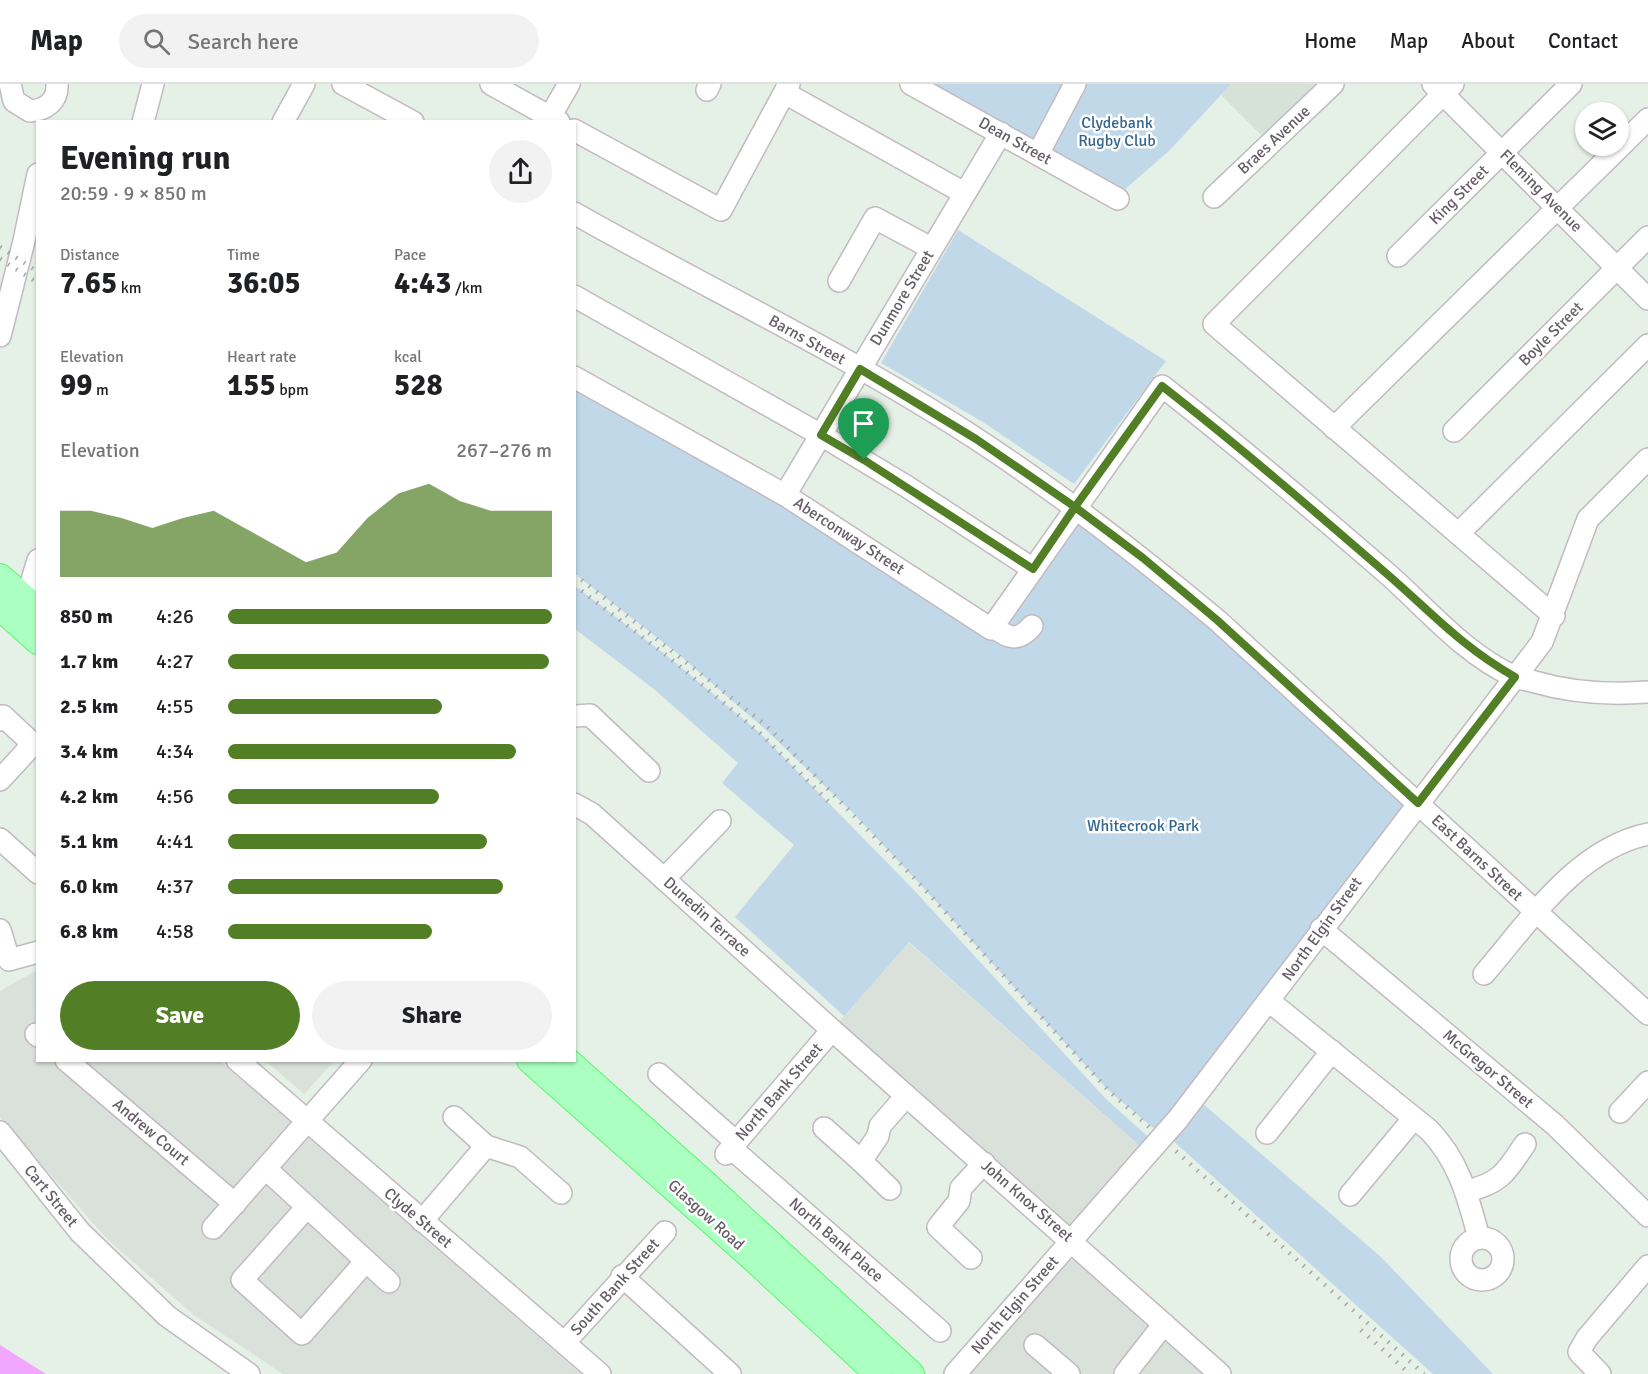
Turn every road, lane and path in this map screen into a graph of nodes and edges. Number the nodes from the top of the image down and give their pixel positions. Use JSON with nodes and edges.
{"nodes":[{"id":1,"x":10,"y":84,"type":"edge"},
{"id":2,"x":57,"y":84,"type":"edge"},
{"id":3,"x":153,"y":84,"type":"edge"},
{"id":4,"x":303,"y":84,"type":"edge"},
{"id":5,"x":343,"y":84,"type":"edge"},
{"id":6,"x":491,"y":84,"type":"edge"},
{"id":7,"x":569,"y":84,"type":"edge"},
{"id":8,"x":911,"y":84,"type":"edge"},
{"id":9,"x":1075,"y":84,"type":"edge"},
{"id":10,"x":1333,"y":84,"type":"edge"},
{"id":11,"x":1571,"y":84,"type":"edge"},
{"id":12,"x":1443,"y":87,"type":"edge"},
{"id":13,"x":787,"y":88,"type":"edge"},
{"id":14,"x":383,"y":114,"type":"edge"},
{"id":15,"x":40,"y":116,"type":"edge"},
{"id":16,"x":1648,"y":119,"type":"edge"},
{"id":17,"x":144,"y":120,"type":"edge"},
{"id":18,"x":284,"y":120,"type":"edge"},
{"id":19,"x":406,"y":120,"type":"edge"},
{"id":20,"x":552,"y":120,"type":"edge"},
{"id":21,"x":576,"y":131,"type":"edge"},
{"id":22,"x":1001,"y":133,"type":"junction"},
{"id":23,"x":1502,"y":152,"type":"junction"},
{"id":24,"x":1038,"y":154,"type":"junction"},
{"id":25,"x":36,"y":184,"type":"edge"},
{"id":26,"x":964,"y":193,"type":"junction"},
{"id":27,"x":1214,"y":197,"type":"dead end"},
{"id":28,"x":1118,"y":199,"type":"dead end"},
{"id":29,"x":1559,"y":209,"type":"junction"},
{"id":30,"x":576,"y":214,"type":"edge"},
{"id":31,"x":1648,"y":237,"type":"edge"},
{"id":32,"x":931,"y":248,"type":"junction"},
{"id":33,"x":1398,"y":256,"type":"dead end"},
{"id":34,"x":1617,"y":267,"type":"junction"},
{"id":35,"x":839,"y":281,"type":"dead end"},
{"id":36,"x":576,"y":297,"type":"edge"},
{"id":37,"x":1648,"y":299,"type":"edge"},
{"id":38,"x":0,"y":336,"type":"edge"},
{"id":39,"x":1648,"y":345,"type":"edge"},
{"id":40,"x":860,"y":369,"type":"junction"},
{"id":41,"x":576,"y":378,"type":"edge"},
{"id":42,"x":1334,"y":428,"type":"junction"},
{"id":43,"x":1454,"y":431,"type":"dead end"},
{"id":44,"x":821,"y":435,"type":"junction"},
{"id":45,"x":1648,"y":459,"type":"edge"},
{"id":46,"x":785,"y":495,"type":"junction"},
{"id":47,"x":1075,"y":507,"type":"junction"},
{"id":48,"x":1460,"y":533,"type":"junction"},
{"id":49,"x":1033,"y":569,"type":"junction"},
{"id":50,"x":0,"y":578,"type":"edge"},
{"id":51,"x":33,"y":587,"type":"edge"},
{"id":52,"x":0,"y":607,"type":"edge"},
{"id":53,"x":1554,"y":616,"type":"junction"},
{"id":54,"x":993,"y":626,"type":"junction"},
{"id":55,"x":1032,"y":626,"type":"dead end"},
{"id":56,"x":36,"y":639,"type":"edge"},
{"id":57,"x":1515,"y":677,"type":"junction"},
{"id":58,"x":1648,"y":692,"type":"edge"},
{"id":59,"x":576,"y":717,"type":"edge"},
{"id":60,"x":0,"y":720,"type":"edge"},
{"id":61,"x":649,"y":771,"type":"dead end"},
{"id":62,"x":0,"y":780,"type":"edge"},
{"id":63,"x":1418,"y":803,"type":"junction"},
{"id":64,"x":576,"y":809,"type":"edge"},
{"id":65,"x":720,"y":821,"type":"dead end"},
{"id":66,"x":1648,"y":834,"type":"edge"},
{"id":67,"x":0,"y":839,"type":"edge"},
{"id":68,"x":36,"y":871,"type":"edge"},
{"id":69,"x":664,"y":879,"type":"junction"},
{"id":70,"x":1537,"y":914,"type":"junction"},
{"id":71,"x":1321,"y":929,"type":"junction"},
{"id":72,"x":0,"y":930,"type":"edge"},
{"id":73,"x":36,"y":953,"type":"edge"},
{"id":74,"x":5,"y":961,"type":"edge"},
{"id":75,"x":1484,"y":974,"type":"dead end"},
{"id":76,"x":1269,"y":1002,"type":"junction"},
{"id":77,"x":1648,"y":1014,"type":"edge"},
{"id":78,"x":832,"y":1030,"type":"junction"},
{"id":79,"x":1332,"y":1051,"type":"junction"},
{"id":80,"x":68,"y":1062,"type":"edge"},
{"id":81,"x":239,"y":1062,"type":"edge"},
{"id":82,"x":360,"y":1062,"type":"edge"},
{"id":83,"x":532,"y":1062,"type":"edge"},
{"id":84,"x":568,"y":1062,"type":"edge"},
{"id":85,"x":659,"y":1074,"type":"dead end"},
{"id":86,"x":1648,"y":1082,"type":"edge"},
{"id":87,"x":906,"y":1096,"type":"junction"},
{"id":88,"x":1620,"y":1112,"type":"dead end"},
{"id":89,"x":454,"y":1117,"type":"dead end"},
{"id":90,"x":1414,"y":1118,"type":"junction"},
{"id":91,"x":307,"y":1123,"type":"junction"},
{"id":92,"x":824,"y":1128,"type":"dead end"},
{"id":93,"x":0,"y":1132,"type":"edge"},
{"id":94,"x":1267,"y":1133,"type":"dead end"},
{"id":95,"x":1525,"y":1144,"type":"dead end"},
{"id":96,"x":486,"y":1146,"type":"junction"},
{"id":97,"x":731,"y":1148,"type":"junction"},
{"id":98,"x":861,"y":1161,"type":"junction"},
{"id":99,"x":984,"y":1163,"type":"junction"},
{"id":100,"x":266,"y":1169,"type":"junction"},
{"id":101,"x":890,"y":1189,"type":"dead end"},
{"id":102,"x":1467,"y":1191,"type":"junction"},
{"id":103,"x":561,"y":1193,"type":"dead end"},
{"id":104,"x":1350,"y":1195,"type":"dead end"},
{"id":105,"x":235,"y":1204,"type":"junction"},
{"id":106,"x":307,"y":1207,"type":"junction"},
{"id":107,"x":1648,"y":1216,"type":"edge"},
{"id":108,"x":422,"y":1221,"type":"junction"},
{"id":109,"x":213,"y":1228,"type":"dead end"},
{"id":110,"x":665,"y":1232,"type":"dead end"},
{"id":111,"x":1479,"y":1238,"type":"dead end"},
{"id":112,"x":1072,"y":1241,"type":"junction"},
{"id":113,"x":971,"y":1258,"type":"dead end"},
{"id":114,"x":366,"y":1261,"type":"junction"},
{"id":115,"x":1648,"y":1266,"type":"edge"},
{"id":116,"x":622,"y":1276,"type":"junction"},
{"id":117,"x":389,"y":1282,"type":"dead end"},
{"id":118,"x":1164,"y":1324,"type":"junction"},
{"id":119,"x":940,"y":1331,"type":"dead end"},
{"id":120,"x":565,"y":1342,"type":"junction"},
{"id":121,"x":1035,"y":1345,"type":"dead end"},
{"id":122,"x":1127,"y":1373,"type":"edge"},
{"id":123,"x":249,"y":1374,"type":"edge"},
{"id":124,"x":600,"y":1374,"type":"edge"},
{"id":125,"x":730,"y":1374,"type":"edge"},
{"id":126,"x":878,"y":1374,"type":"edge"},
{"id":127,"x":911,"y":1374,"type":"edge"},
{"id":128,"x":955,"y":1374,"type":"edge"},
{"id":129,"x":1070,"y":1374,"type":"edge"},
{"id":130,"x":1220,"y":1374,"type":"edge"},
{"id":131,"x":1600,"y":1374,"type":"edge"}],
"edges":[{"from":1,"to":15,"type":"street"},
{"from":2,"to":15,"type":"street"},
{"from":3,"to":17,"type":"street"},
{"from":4,"to":18,"type":"street"},
{"from":5,"to":14,"type":"street"},
{"from":6,"to":20,"type":"street"},
{"from":7,"to":20,"type":"street"},
{"from":8,"to":22,"type":"street","name":"Dean Street"},
{"from":9,"to":24,"type":"street"},
{"from":10,"to":27,"type":"street","name":"Braes Avenue"},
{"from":11,"to":23,"type":"street","name":"King Street"},
{"from":12,"to":23,"type":"street","name":"Fleming Avenue"},
{"from":12,"to":42,"type":"street"},
{"from":13,"to":21,"type":"street"},
{"from":13,"to":26,"type":"street"},
{"from":14,"to":19,"type":"street"},
{"from":16,"to":29,"type":"street"},
{"from":22,"to":24,"type":"street","name":"Dean Street"},
{"from":22,"to":26,"type":"street","name":"Dunmore Street"},
{"from":23,"to":29,"type":"street","name":"Fleming Avenue"},
{"from":23,"to":33,"type":"street","name":"King Street"},
{"from":24,"to":28,"type":"street","name":"Dean Street"},
{"from":25,"to":38,"type":"street"},
{"from":26,"to":32,"type":"street","name":"Dunmore Street"},
{"from":29,"to":34,"type":"street","name":"Fleming Avenue"},
{"from":29,"to":42,"type":"street"},
{"from":30,"to":40,"type":"street","name":"Barns Street"},
{"from":31,"to":34,"type":"street","name":"Boyle Street"},
{"from":32,"to":35,"type":"street"},
{"from":32,"to":40,"type":"street","name":"Dunmore Street"},
{"from":34,"to":37,"type":"street","name":"Fleming Avenue"},
{"from":34,"to":43,"type":"street","name":"Boyle Street"},
{"from":36,"to":44,"type":"street"},
{"from":39,"to":48,"type":"street"},
{"from":40,"to":44,"type":"street","name":"Dunmore Street"},
{"from":40,"to":47,"type":"street","name":"Barns Street"},
{"from":41,"to":46,"type":"street","name":"Aberconway Street"},
{"from":42,"to":48,"type":"street"},
{"from":44,"to":46,"type":"street","name":"Dunmore Street"},
{"from":44,"to":49,"type":"street"},
{"from":45,"to":53,"type":"street","name":"North Elgin Street"},
{"from":46,"to":54,"type":"street","name":"Aberconway Street"},
{"from":47,"to":49,"type":"street"},
{"from":47,"to":57,"type":"street"},
{"from":47,"to":63,"type":"street","name":"Barns Street"},
{"from":48,"to":53,"type":"street"},
{"from":49,"to":54,"type":"street"},
{"from":50,"to":51,"type":"main road"},
{"from":52,"to":56,"type":"main road"},
{"from":53,"to":57,"type":"street","name":"North Elgin Street"},
{"from":54,"to":55,"type":"street","name":"Aberconway Street"},
{"from":57,"to":58,"type":"street"},
{"from":57,"to":63,"type":"street","name":"North Elgin Street"},
{"from":59,"to":61,"type":"street"},
{"from":60,"to":62,"type":"street"},
{"from":63,"to":70,"type":"street","name":"East Barns Street"},
{"from":63,"to":71,"type":"street","name":"North Elgin Street"},
{"from":64,"to":69,"type":"street","name":"Dunedin Terrace"},
{"from":65,"to":69,"type":"street"},
{"from":66,"to":70,"type":"street"},
{"from":67,"to":68,"type":"street"},
{"from":69,"to":78,"type":"street","name":"Dunedin Terrace"},
{"from":70,"to":75,"type":"street","name":"East Barns Street"},
{"from":70,"to":77,"type":"street","name":"East Barns Street"},
{"from":71,"to":76,"type":"street","name":"North Elgin Street"},
{"from":71,"to":107,"type":"street","name":"McGregor Street"},
{"from":72,"to":74,"type":"street"},
{"from":73,"to":74,"type":"street"},
{"from":76,"to":79,"type":"street"},
{"from":76,"to":112,"type":"street","name":"North Elgin Street","bridge":true},
{"from":78,"to":87,"type":"street","name":"John Knox Street"},
{"from":78,"to":97,"type":"street","name":"North Bank Street"},
{"from":79,"to":90,"type":"street"},
{"from":79,"to":94,"type":"street"},
{"from":80,"to":105,"type":"street","name":"Andrew Court"},
{"from":81,"to":91,"type":"street","name":"Clyde Street"},
{"from":82,"to":91,"type":"street"},
{"from":83,"to":126,"type":"main road","name":"Glasgow Road"},
{"from":84,"to":127,"type":"main road","name":"Glasgow Road"},
{"from":85,"to":97,"type":"street","name":"North Bank Place"},
{"from":86,"to":88,"type":"street"},
{"from":87,"to":98,"type":"street"},
{"from":87,"to":99,"type":"street","name":"John Knox Street"},
{"from":89,"to":96,"type":"street"},
{"from":90,"to":102,"type":"street"},
{"from":90,"to":104,"type":"street"},
{"from":91,"to":100,"type":"street"},
{"from":91,"to":108,"type":"street","name":"Clyde Street"},
{"from":92,"to":98,"type":"street"},
{"from":93,"to":123,"type":"street","name":"Cart Street"},
{"from":95,"to":102,"type":"street"},
{"from":96,"to":103,"type":"street"},
{"from":96,"to":108,"type":"street"},
{"from":97,"to":119,"type":"street","name":"North Bank Place"},
{"from":98,"to":101,"type":"street"},
{"from":99,"to":112,"type":"street","name":"John Knox Street"},
{"from":99,"to":113,"type":"street"},
{"from":100,"to":105,"type":"street"},
{"from":100,"to":106,"type":"street"},
{"from":102,"to":111,"type":"street"},
{"from":105,"to":109,"type":"street"},
{"from":106,"to":114,"type":"street"},
{"from":106,"to":114,"type":"street"},
{"from":108,"to":120,"type":"street","name":"Clyde Street"},
{"from":110,"to":116,"type":"street","name":"South Bank Street"},
{"from":112,"to":118,"type":"street","name":"John Knox Street"},
{"from":112,"to":128,"type":"street","name":"North Elgin Street"},
{"from":114,"to":117,"type":"street"},
{"from":115,"to":131,"type":"street"},
{"from":116,"to":120,"type":"street","name":"South Bank Street"},
{"from":116,"to":125,"type":"street"},
{"from":118,"to":122,"type":"street"},
{"from":118,"to":130,"type":"street","name":"John Knox Street"},
{"from":120,"to":124,"type":"street","name":"Clyde Street"},
{"from":121,"to":129,"type":"street"}]}
